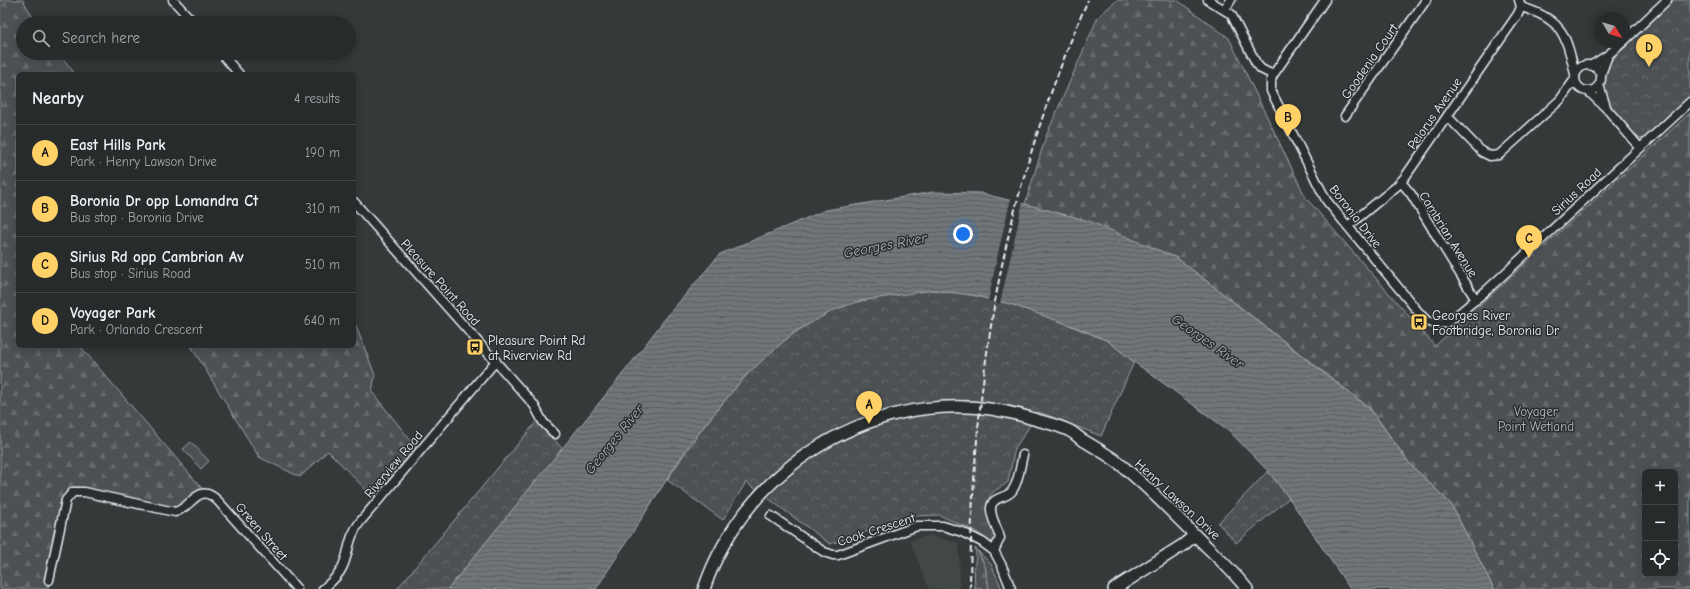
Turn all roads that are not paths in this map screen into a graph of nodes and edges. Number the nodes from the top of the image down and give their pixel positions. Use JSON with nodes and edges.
{"nodes":[{"id":1,"x":173,"y":0,"type":"edge"},
{"id":2,"x":1208,"y":0,"type":"edge"},
{"id":3,"x":1231,"y":0,"type":"edge"},
{"id":4,"x":1325,"y":0,"type":"edge"},
{"id":5,"x":1426,"y":0,"type":"edge"},
{"id":6,"x":1666,"y":0,"type":"edge"},
{"id":7,"x":1520,"y":3,"type":"edge"},
{"id":8,"x":1225,"y":9,"type":"junction"},
{"id":9,"x":188,"y":16,"type":"edge"},
{"id":10,"x":1630,"y":34,"type":"edge"},
{"id":11,"x":1616,"y":48,"type":"edge"},
{"id":12,"x":1570,"y":54,"type":"junction"},
{"id":13,"x":1608,"y":55,"type":"junction"},
{"id":14,"x":226,"y":60,"type":"edge"},
{"id":15,"x":1588,"y":65,"type":"junction"},
{"id":16,"x":237,"y":72,"type":"edge"},
{"id":17,"x":1601,"y":74,"type":"junction"},
{"id":18,"x":1273,"y":75,"type":"junction"},
{"id":19,"x":1575,"y":77,"type":"junction"},
{"id":20,"x":1599,"y":85,"type":"junction"},
{"id":21,"x":1585,"y":90,"type":"junction"},
{"id":22,"x":1560,"y":100,"type":"junction"},
{"id":23,"x":1690,"y":102,"type":"edge"},
{"id":24,"x":1606,"y":108,"type":"junction"},
{"id":25,"x":1345,"y":116,"type":"dead end"},
{"id":26,"x":1447,"y":116,"type":"junction"},
{"id":27,"x":1640,"y":148,"type":"junction"},
{"id":28,"x":1401,"y":182,"type":"junction"},
{"id":29,"x":356,"y":204,"type":"edge"},
{"id":30,"x":1348,"y":226,"type":"junction"},
{"id":31,"x":1476,"y":300,"type":"junction"},
{"id":32,"x":1440,"y":324,"type":"joint"},
{"id":33,"x":496,"y":361,"type":"junction"},
{"id":34,"x":555,"y":434,"type":"dead end"},
{"id":35,"x":1023,"y":454,"type":"dead end"},
{"id":36,"x":771,"y":516,"type":"dead end"},
{"id":37,"x":1195,"y":534,"type":"junction"},
{"id":38,"x":994,"y":551,"type":"junction"},
{"id":39,"x":49,"y":580,"type":"dead end"},
{"id":40,"x":297,"y":589,"type":"edge"},
{"id":41,"x":323,"y":589,"type":"edge"},
{"id":42,"x":704,"y":589,"type":"edge"},
{"id":43,"x":1011,"y":589,"type":"edge"},
{"id":44,"x":1114,"y":589,"type":"edge"},
{"id":45,"x":1247,"y":589,"type":"edge"}],
"edges":[{"from":1,"to":9,"type":"street"},
{"from":2,"to":8,"type":"street"},
{"from":3,"to":8,"type":"street"},
{"from":4,"to":18,"type":"street"},
{"from":5,"to":25,"type":"street","name":"Goodenia Court"},
{"from":6,"to":10,"type":"street"},
{"from":7,"to":12,"type":"street"},
{"from":7,"to":26,"type":"street","name":"Pelorus Avenue"},
{"from":8,"to":18,"type":"street"},
{"from":11,"to":13,"type":"street"},
{"from":12,"to":15,"type":"street"},
{"from":12,"to":19,"type":"street"},
{"from":13,"to":15,"type":"street"},
{"from":13,"to":17,"type":"street"},
{"from":14,"to":16,"type":"street"},
{"from":15,"to":17,"type":"street"},
{"from":15,"to":19,"type":"street"},
{"from":17,"to":20,"type":"street"},
{"from":18,"to":30,"type":"street","name":"Boronia Drive"},
{"from":19,"to":21,"type":"street"},
{"from":19,"to":22,"type":"street"},
{"from":20,"to":21,"type":"street"},
{"from":20,"to":24,"type":"street"},
{"from":21,"to":22,"type":"street"},
{"from":21,"to":24,"type":"street"},
{"from":22,"to":26,"type":"street"},
{"from":23,"to":27,"type":"street","name":"Sirius Road"},
{"from":24,"to":27,"type":"street"},
{"from":26,"to":28,"type":"street","name":"Pelorus Avenue"},
{"from":27,"to":31,"type":"street","name":"Sirius Road"},
{"from":28,"to":30,"type":"street","name":"Pelorus Avenue"},
{"from":28,"to":31,"type":"street","name":"Cambrian Avenue"},
{"from":29,"to":33,"type":"street","name":"Pleasure Point Road"},
{"from":30,"to":32,"type":"street","name":"Boronia Drive"},
{"from":31,"to":32,"type":"street","name":"Sirius Road"},
{"from":33,"to":34,"type":"street","name":"Pleasure Point Road"},
{"from":33,"to":41,"type":"street","name":"Riverview Road"},
{"from":35,"to":38,"type":"street"},
{"from":36,"to":38,"type":"street","name":"Cook Crescent"},
{"from":37,"to":42,"type":"main road","name":"Henry Lawson Drive"},
{"from":37,"to":44,"type":"main road"},
{"from":37,"to":45,"type":"main road","name":"Henry Lawson Drive"},
{"from":38,"to":43,"type":"street"},
{"from":39,"to":40,"type":"street","name":"Green Street"}]}
